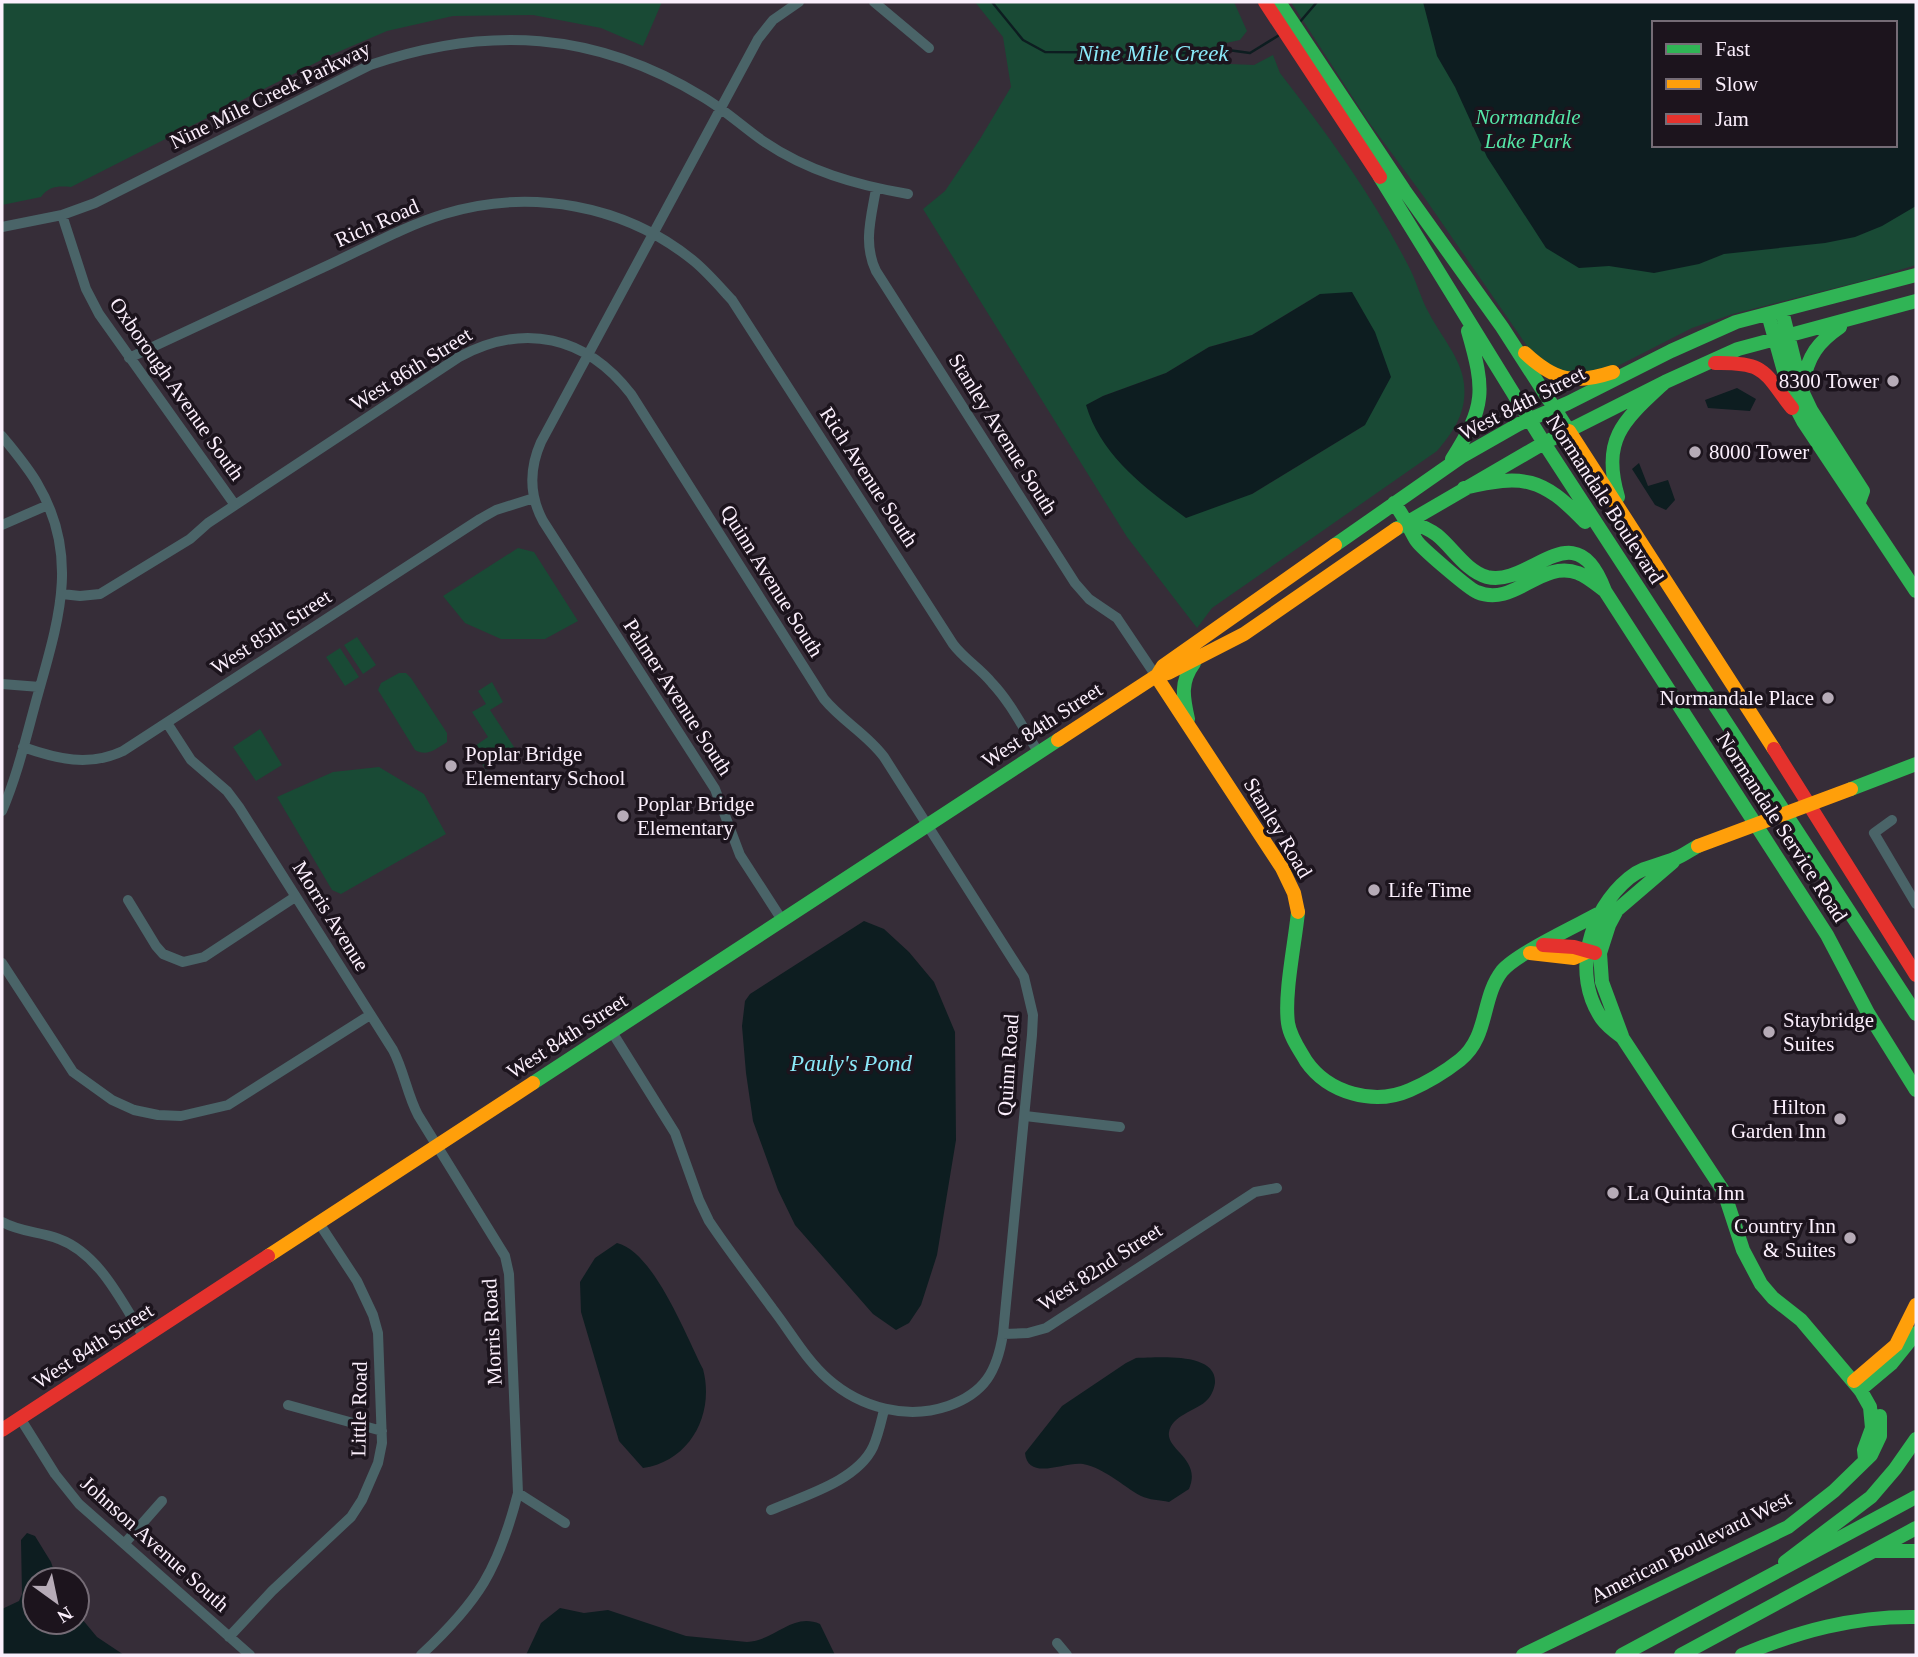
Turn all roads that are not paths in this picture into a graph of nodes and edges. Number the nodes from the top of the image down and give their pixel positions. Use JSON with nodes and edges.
{"nodes":[{"id":1,"x":799,"y":2,"type":"edge"},
{"id":2,"x":874,"y":2,"type":"edge"},
{"id":3,"x":1265,"y":2,"type":"edge"},
{"id":4,"x":1280,"y":10,"type":"edge"},
{"id":5,"x":1299,"y":43,"type":"junction"},
{"id":6,"x":929,"y":48,"type":"dead end"},
{"id":7,"x":720,"y":108,"type":"junction"},
{"id":8,"x":876,"y":189,"type":"junction"},
{"id":9,"x":908,"y":194,"type":"dead end"},
{"id":10,"x":62,"y":215,"type":"junction"},
{"id":11,"x":2,"y":227,"type":"edge"},
{"id":12,"x":653,"y":235,"type":"junction"},
{"id":13,"x":1916,"y":275,"type":"edge"},
{"id":14,"x":1916,"y":301,"type":"edge"},
{"id":15,"x":1775,"y":312,"type":"junction"},
{"id":16,"x":1462,"y":313,"type":"junction"},
{"id":17,"x":1852,"y":319,"type":"junction"},
{"id":18,"x":1502,"y":327,"type":"junction"},
{"id":19,"x":1781,"y":337,"type":"junction"},
{"id":20,"x":1671,"y":351,"type":"junction"},
{"id":21,"x":588,"y":356,"type":"junction"},
{"id":22,"x":129,"y":358,"type":"junction"},
{"id":23,"x":1703,"y":363,"type":"junction"},
{"id":24,"x":1665,"y":382,"type":"junction"},
{"id":25,"x":1802,"y":391,"type":"junction"},
{"id":26,"x":1555,"y":409,"type":"junction"},
{"id":27,"x":1529,"y":420,"type":"junction"},
{"id":28,"x":1803,"y":421,"type":"junction"},
{"id":29,"x":1569,"y":431,"type":"junction"},
{"id":30,"x":2,"y":436,"type":"edge"},
{"id":31,"x":1544,"y":443,"type":"junction"},
{"id":32,"x":1447,"y":467,"type":"junction"},
{"id":33,"x":1464,"y":488,"type":"junction"},
{"id":34,"x":534,"y":498,"type":"junction"},
{"id":35,"x":1859,"y":502,"type":"junction"},
{"id":36,"x":1394,"y":503,"type":"junction"},
{"id":37,"x":48,"y":505,"type":"junction"},
{"id":38,"x":235,"y":505,"type":"junction"},
{"id":39,"x":1408,"y":522,"type":"junction"},
{"id":40,"x":2,"y":525,"type":"edge"},
{"id":41,"x":1630,"y":526,"type":"junction"},
{"id":42,"x":1620,"y":561,"type":"junction"},
{"id":43,"x":1916,"y":592,"type":"edge"},
{"id":44,"x":62,"y":594,"type":"junction"},
{"id":45,"x":1197,"y":659,"type":"junction"},
{"id":46,"x":1156,"y":676,"type":"junction"},
{"id":47,"x":2,"y":684,"type":"edge"},
{"id":48,"x":40,"y":687,"type":"junction"},
{"id":49,"x":167,"y":723,"type":"junction"},
{"id":50,"x":1190,"y":729,"type":"junction"},
{"id":51,"x":23,"y":747,"type":"junction"},
{"id":52,"x":1039,"y":753,"type":"junction"},
{"id":53,"x":1915,"y":766,"type":"edge"},
{"id":54,"x":2,"y":811,"type":"edge"},
{"id":55,"x":1892,"y":820,"type":"dead end"},
{"id":56,"x":928,"y":825,"type":"junction"},
{"id":57,"x":1676,"y":858,"type":"junction"},
{"id":58,"x":295,"y":897,"type":"junction"},
{"id":59,"x":128,"y":900,"type":"dead end"},
{"id":60,"x":1871,"y":904,"type":"junction"},
{"id":61,"x":1916,"y":904,"type":"edge"},
{"id":62,"x":1598,"y":914,"type":"junction"},
{"id":63,"x":782,"y":920,"type":"junction"},
{"id":64,"x":1534,"y":949,"type":"junction"},
{"id":65,"x":1593,"y":953,"type":"junction"},
{"id":66,"x":2,"y":963,"type":"edge"},
{"id":67,"x":1916,"y":964,"type":"edge"},
{"id":68,"x":1887,"y":972,"type":"junction"},
{"id":69,"x":1916,"y":975,"type":"edge"},
{"id":70,"x":1916,"y":1014,"type":"edge"},
{"id":71,"x":370,"y":1015,"type":"junction"},
{"id":72,"x":1916,"y":1026,"type":"edge"},
{"id":73,"x":612,"y":1032,"type":"junction"},
{"id":74,"x":1916,"y":1090,"type":"edge"},
{"id":75,"x":1024,"y":1116,"type":"junction"},
{"id":76,"x":1120,"y":1127,"type":"dead end"},
{"id":77,"x":437,"y":1147,"type":"junction"},
{"id":78,"x":1277,"y":1188,"type":"dead end"},
{"id":79,"x":2,"y":1222,"type":"edge"},
{"id":80,"x":319,"y":1223,"type":"junction"},
{"id":81,"x":1916,"y":1305,"type":"edge"},
{"id":82,"x":1916,"y":1333,"type":"edge"},
{"id":83,"x":1003,"y":1334,"type":"junction"},
{"id":84,"x":144,"y":1337,"type":"junction"},
{"id":85,"x":1860,"y":1383,"type":"junction"},
{"id":86,"x":288,"y":1405,"type":"dead end"},
{"id":87,"x":884,"y":1410,"type":"junction"},
{"id":88,"x":20,"y":1418,"type":"junction"},
{"id":89,"x":2,"y":1430,"type":"edge"},
{"id":90,"x":382,"y":1432,"type":"junction"},
{"id":91,"x":1916,"y":1439,"type":"edge"},
{"id":92,"x":518,"y":1493,"type":"junction"},
{"id":93,"x":1916,"y":1497,"type":"edge"},
{"id":94,"x":162,"y":1501,"type":"dead end"},
{"id":95,"x":771,"y":1510,"type":"dead end"},
{"id":96,"x":565,"y":1523,"type":"dead end"},
{"id":97,"x":1916,"y":1528,"type":"edge"},
{"id":98,"x":125,"y":1543,"type":"junction"},
{"id":99,"x":1873,"y":1551,"type":"junction"},
{"id":100,"x":1916,"y":1551,"type":"edge"},
{"id":101,"x":1767,"y":1579,"type":"junction"},
{"id":102,"x":1916,"y":1617,"type":"edge"},
{"id":103,"x":229,"y":1637,"type":"junction"},
{"id":104,"x":250,"y":1655,"type":"edge"},
{"id":105,"x":421,"y":1655,"type":"edge"},
{"id":106,"x":1060,"y":1655,"type":"edge"},
{"id":107,"x":1067,"y":1655,"type":"edge"},
{"id":108,"x":1523,"y":1655,"type":"edge"},
{"id":109,"x":1622,"y":1655,"type":"edge"},
{"id":110,"x":1681,"y":1655,"type":"edge"},
{"id":111,"x":1742,"y":1655,"type":"edge"}],
"edges":[{"from":1,"to":7,"type":"street"},
{"from":2,"to":6,"type":"street"},
{"from":3,"to":4,"type":"main road","name":"Normandale Boulevard"},
{"from":4,"to":5,"type":"main road","name":"Normandale Boulevard"},
{"from":5,"to":16,"type":"main road","name":"Normandale Boulevard"},
{"from":5,"to":18,"type":"main road","name":"Normandale Boulevard"},
{"from":7,"to":8,"type":"street","name":"Nine Mile Creek Parkway"},
{"from":7,"to":10,"type":"street","name":"Nine Mile Creek Parkway"},
{"from":7,"to":12,"type":"street"},
{"from":8,"to":9,"type":"street","name":"Nine Mile Creek Parkway"},
{"from":8,"to":46,"type":"street","name":"Stanley Avenue South"},
{"from":10,"to":11,"type":"street","name":"Nine Mile Creek Parkway"},
{"from":10,"to":22,"type":"street","name":"Oxborough Avenue South"},
{"from":12,"to":21,"type":"street"},
{"from":12,"to":22,"type":"street","name":"Rich Road"},
{"from":12,"to":52,"type":"street","name":"Rich Avenue South"},
{"from":13,"to":15,"type":"main road","name":"West 84th Street"},
{"from":14,"to":17,"type":"main road","name":"West 84th Street"},
{"from":15,"to":19,"type":"main road"},
{"from":15,"to":20,"type":"main road","name":"West 84th Street"},
{"from":16,"to":27,"type":"main road","name":"Normandale Boulevard"},
{"from":16,"to":32,"type":"main road"},
{"from":17,"to":19,"type":"main road","name":"West 84th Street"},
{"from":17,"to":25,"type":"main road"},
{"from":18,"to":20,"type":"main road"},
{"from":18,"to":26,"type":"main road","name":"Normandale Boulevard"},
{"from":19,"to":23,"type":"main road","name":"West 84th Street"},
{"from":19,"to":25,"type":"main road"},
{"from":19,"to":28,"type":"main road"},
{"from":20,"to":26,"type":"main road","name":"West 84th Street"},
{"from":21,"to":34,"type":"street"},
{"from":21,"to":38,"type":"street","name":"West 86th Street"},
{"from":21,"to":56,"type":"street","name":"Quinn Avenue South"},
{"from":22,"to":38,"type":"street","name":"Oxborough Avenue South"},
{"from":23,"to":24,"type":"main road","name":"West 84th Street"},
{"from":23,"to":28,"type":"main road"},
{"from":24,"to":29,"type":"main road","name":"West 84th Street"},
{"from":24,"to":41,"type":"main road"},
{"from":25,"to":35,"type":"main road"},
{"from":26,"to":27,"type":"main road","name":"West 84th Street"},
{"from":26,"to":29,"type":"main road","name":"Normandale Boulevard"},
{"from":27,"to":31,"type":"main road","name":"Normandale Boulevard"},
{"from":27,"to":32,"type":"main road","name":"West 84th Street"},
{"from":28,"to":35,"type":"main road"},
{"from":29,"to":31,"type":"main road","name":"West 84th Street"},
{"from":29,"to":41,"type":"main road","name":"Normandale Boulevard"},
{"from":30,"to":37,"type":"street"},
{"from":31,"to":33,"type":"main road","name":"West 84th Street"},
{"from":31,"to":42,"type":"main road","name":"Normandale Boulevard"},
{"from":32,"to":36,"type":"main road","name":"West 84th Street"},
{"from":33,"to":39,"type":"main road","name":"West 84th Street"},
{"from":33,"to":42,"type":"main road"},
{"from":34,"to":49,"type":"street","name":"West 85th Street"},
{"from":34,"to":63,"type":"street","name":"Palmer Avenue South"},
{"from":35,"to":43,"type":"main road"},
{"from":36,"to":39,"type":"main road"},
{"from":36,"to":46,"type":"main road","name":"West 84th Street"},
{"from":37,"to":40,"type":"street"},
{"from":37,"to":44,"type":"street"},
{"from":38,"to":44,"type":"street","name":"West 86th Street"},
{"from":39,"to":45,"type":"main road","name":"West 84th Street"},
{"from":39,"to":74,"type":"main road","name":"Normandale Service Road"},
{"from":41,"to":60,"type":"main road","name":"Normandale Boulevard"},
{"from":42,"to":68,"type":"main road","name":"Normandale Boulevard"},
{"from":44,"to":48,"type":"street"},
{"from":45,"to":46,"type":"main road","name":"West 84th Street"},
{"from":45,"to":50,"type":"main road"},
{"from":46,"to":50,"type":"main road","name":"Stanley Road"},
{"from":46,"to":52,"type":"main road","name":"West 84th Street"},
{"from":47,"to":48,"type":"street"},
{"from":48,"to":51,"type":"street"},
{"from":49,"to":51,"type":"street","name":"West 85th Street"},
{"from":49,"to":58,"type":"street","name":"Morris Avenue"},
{"from":50,"to":64,"type":"main road","name":"Stanley Road"},
{"from":51,"to":54,"type":"street"},
{"from":52,"to":56,"type":"main road","name":"West 84th Street"},
{"from":53,"to":57,"type":"main road","name":"American Boulevard West","bridge":true},
{"from":55,"to":61,"type":"street"},
{"from":56,"to":63,"type":"main road","name":"West 84th Street"},
{"from":56,"to":75,"type":"street","name":"Quinn Road"},
{"from":57,"to":62,"type":"main road","name":"American Boulevard West"},
{"from":57,"to":65,"type":"main road","name":"American Boulevard West"},
{"from":58,"to":59,"type":"street"},
{"from":58,"to":71,"type":"street","name":"Morris Avenue"},
{"from":60,"to":67,"type":"main road"},
{"from":60,"to":69,"type":"main road","name":"Normandale Boulevard"},
{"from":62,"to":64,"type":"main road"},
{"from":62,"to":65,"type":"main road","name":"American Boulevard West"},
{"from":63,"to":73,"type":"main road","name":"West 84th Street"},
{"from":64,"to":65,"type":"main road"},
{"from":65,"to":85,"type":"main road","name":"American Boulevard West"},
{"from":66,"to":71,"type":"street"},
{"from":68,"to":70,"type":"main road","name":"Normandale Boulevard"},
{"from":68,"to":72,"type":"main road"},
{"from":71,"to":77,"type":"street","name":"Morris Avenue"},
{"from":73,"to":77,"type":"main road","name":"West 84th Street"},
{"from":73,"to":87,"type":"street"},
{"from":75,"to":76,"type":"street"},
{"from":75,"to":83,"type":"street","name":"Quinn Road"},
{"from":77,"to":80,"type":"main road","name":"West 84th Street"},
{"from":77,"to":92,"type":"street","name":"Morris Road"},
{"from":78,"to":83,"type":"street","name":"West 82nd Street"},
{"from":79,"to":84,"type":"street"},
{"from":80,"to":84,"type":"main road","name":"West 84th Street"},
{"from":80,"to":90,"type":"street","name":"Little Road"},
{"from":81,"to":85,"type":"main road"},
{"from":82,"to":85,"type":"main road"},
{"from":83,"to":87,"type":"street"},
{"from":84,"to":88,"type":"main road","name":"West 84th Street"},
{"from":85,"to":108,"type":"main road","name":"American Boulevard West"},
{"from":86,"to":90,"type":"street"},
{"from":87,"to":95,"type":"street"},
{"from":88,"to":89,"type":"main road","name":"West 84th Street"},
{"from":88,"to":98,"type":"street","name":"Johnson Avenue South"},
{"from":90,"to":103,"type":"street","name":"Little Road"},
{"from":91,"to":101,"type":"main road"},
{"from":92,"to":96,"type":"street"},
{"from":92,"to":105,"type":"street"},
{"from":93,"to":101,"type":"main road"},
{"from":94,"to":98,"type":"street"},
{"from":97,"to":99,"type":"main road"},
{"from":98,"to":103,"type":"street","name":"Johnson Avenue South"},
{"from":99,"to":100,"type":"main road"},
{"from":99,"to":110,"type":"main road"},
{"from":101,"to":109,"type":"main road"},
{"from":102,"to":111,"type":"main road"},
{"from":103,"to":104,"type":"street","name":"Johnson Avenue South"},
{"from":106,"to":107,"type":"street"}]}
